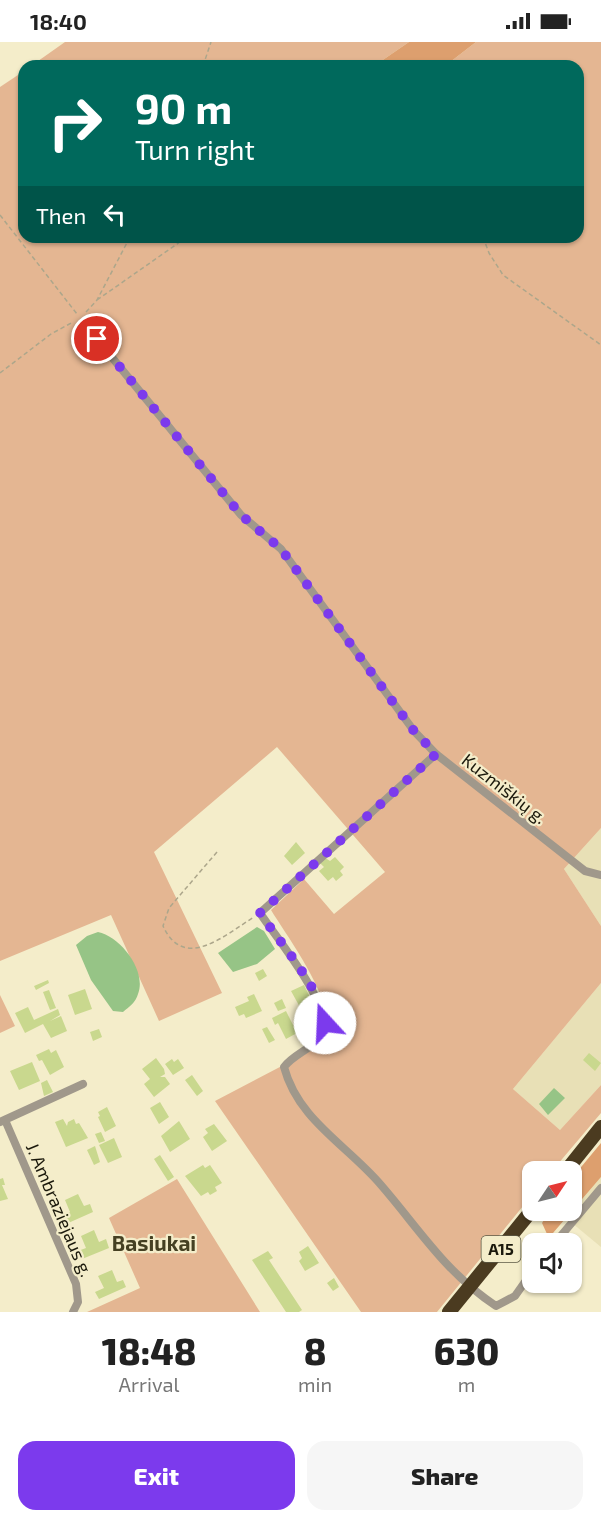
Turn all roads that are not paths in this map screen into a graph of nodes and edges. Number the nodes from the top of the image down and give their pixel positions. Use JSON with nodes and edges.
{"nodes":[{"id":1,"x":83,"y":322,"type":"road end"},
{"id":2,"x":436,"y":754,"type":"junction"},
{"id":3,"x":601,"y":875,"type":"edge"},
{"id":4,"x":83,"y":1084,"type":"dead end"},
{"id":5,"x":2,"y":1121,"type":"edge"},
{"id":6,"x":601,"y":1127,"type":"edge"},
{"id":7,"x":574,"y":1161,"type":"edge"},
{"id":8,"x":601,"y":1188,"type":"edge"},
{"id":9,"x":523,"y":1221,"type":"edge"},
{"id":10,"x":563,"y":1233,"type":"edge"},
{"id":11,"x":522,"y":1285,"type":"edge"},
{"id":12,"x":469,"y":1288,"type":"junction"},
{"id":13,"x":73,"y":1312,"type":"edge"},
{"id":14,"x":449,"y":1312,"type":"edge"}],
"edges":[{"from":1,"to":2,"type":"street","name":"Kuzmiškių g."},
{"from":2,"to":3,"type":"street","name":"Kuzmiškių g."},
{"from":2,"to":12,"type":"street"},
{"from":4,"to":5,"type":"street"},
{"from":5,"to":13,"type":"street","name":"J. Ambraziejaus g."},
{"from":6,"to":7,"type":"highway"},
{"from":8,"to":10,"type":"street"},
{"from":9,"to":12,"type":"highway","number":"A15"},
{"from":11,"to":12,"type":"street"},
{"from":12,"to":14,"type":"highway","number":"A15"}]}
